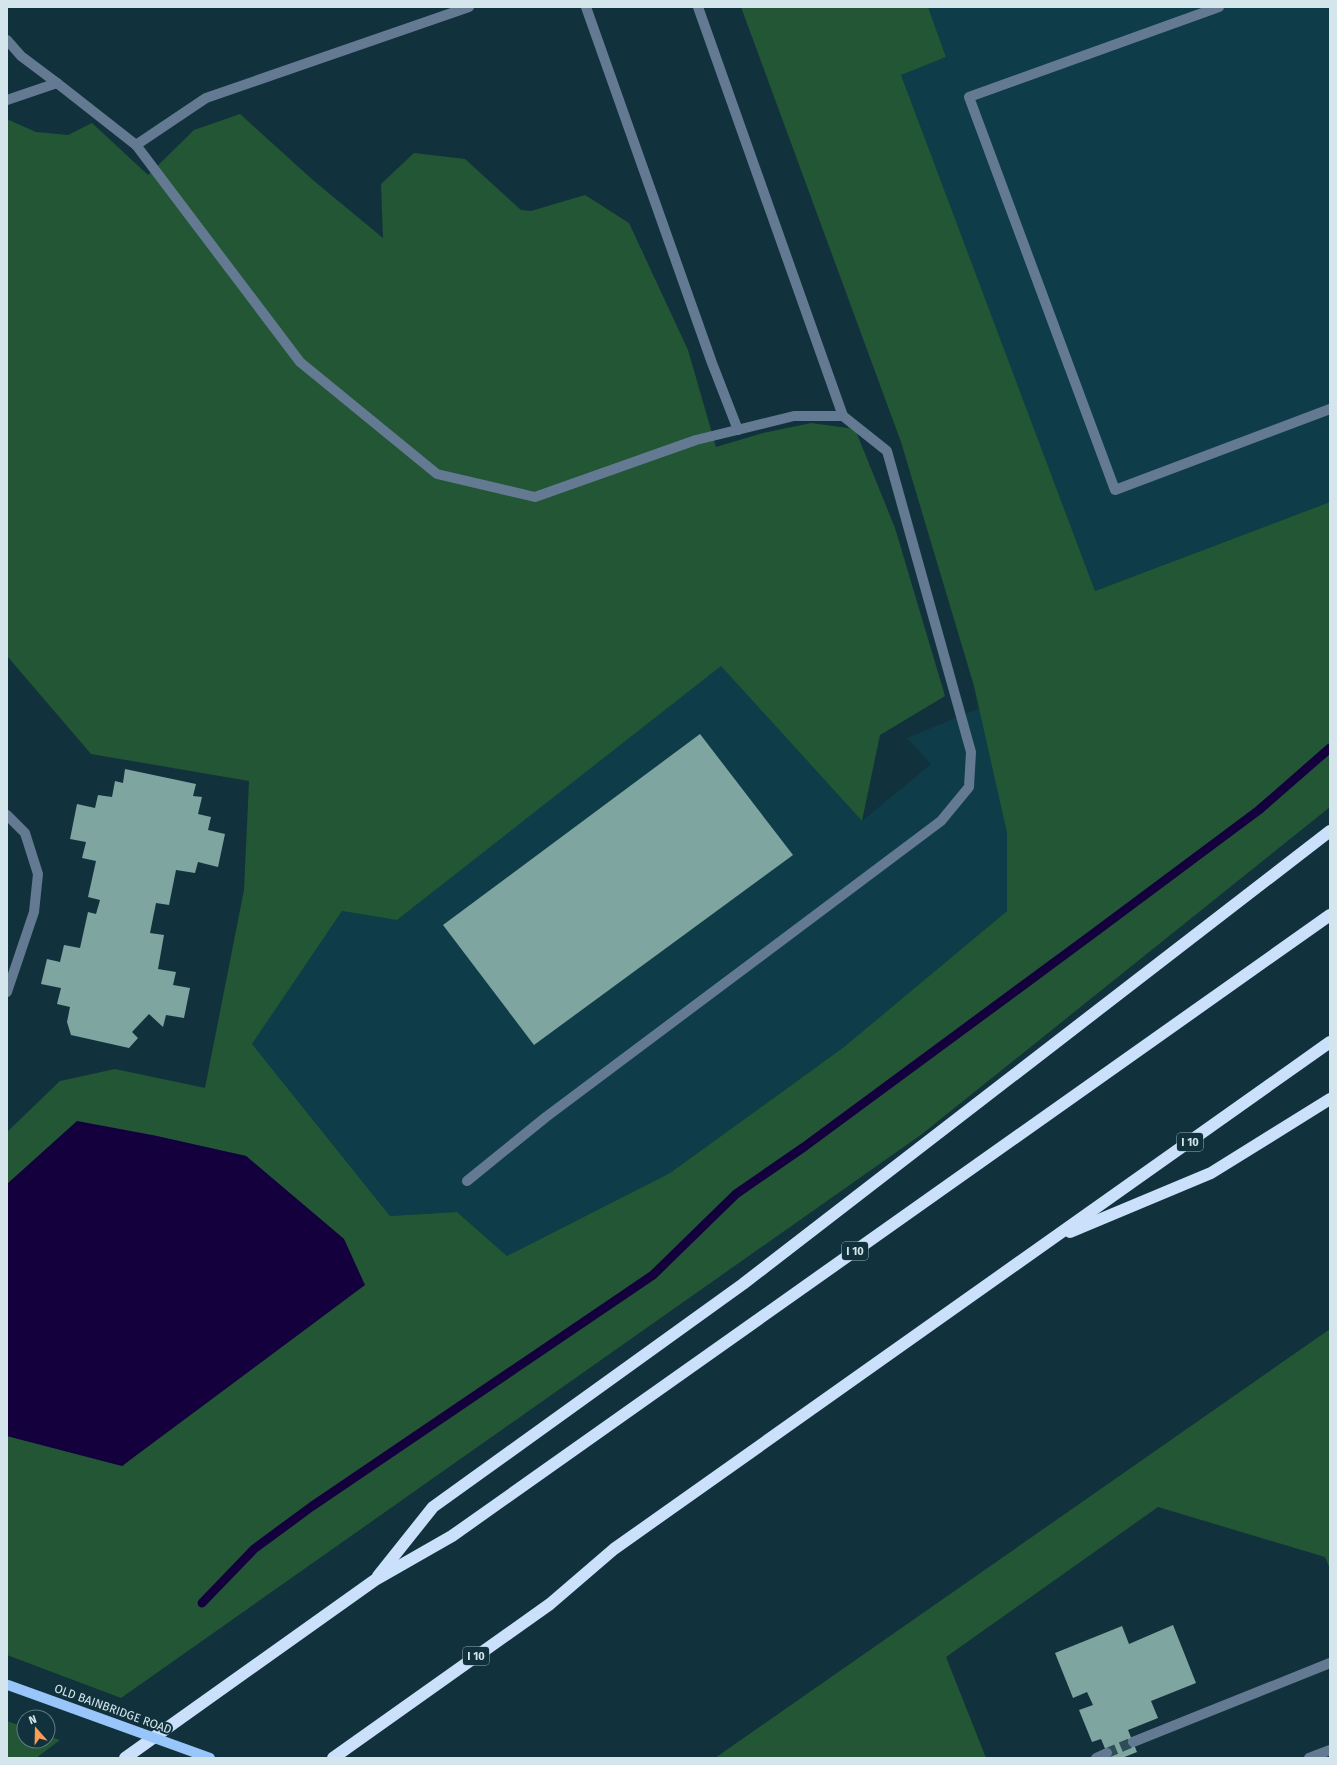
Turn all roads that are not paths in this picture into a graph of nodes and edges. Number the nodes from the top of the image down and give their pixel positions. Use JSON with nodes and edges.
{"nodes":[{"id":1,"x":468,"y":7,"type":"edge"},
{"id":2,"x":586,"y":7,"type":"edge"},
{"id":3,"x":698,"y":7,"type":"edge"},
{"id":4,"x":1219,"y":7,"type":"edge"},
{"id":5,"x":7,"y":40,"type":"edge"},
{"id":6,"x":57,"y":82,"type":"junction"},
{"id":7,"x":7,"y":100,"type":"edge"},
{"id":8,"x":136,"y":145,"type":"junction"},
{"id":9,"x":1330,"y":409,"type":"edge"},
{"id":10,"x":843,"y":416,"type":"junction"},
{"id":11,"x":738,"y":430,"type":"junction"},
{"id":12,"x":7,"y":815,"type":"edge"},
{"id":13,"x":1330,"y":831,"type":"edge"},
{"id":14,"x":1330,"y":915,"type":"edge"},
{"id":15,"x":7,"y":992,"type":"edge"},
{"id":16,"x":1330,"y":1042,"type":"edge"},
{"id":17,"x":1330,"y":1099,"type":"edge"},
{"id":18,"x":467,"y":1181,"type":"dead end"},
{"id":19,"x":1049,"y":1241,"type":"junction"},
{"id":20,"x":375,"y":1580,"type":"junction"},
{"id":21,"x":1330,"y":1663,"type":"edge"},
{"id":22,"x":8,"y":1685,"type":"dead end"},
{"id":23,"x":1133,"y":1742,"type":"tunnel mouth"},
{"id":24,"x":1330,"y":1750,"type":"edge"},
{"id":25,"x":1107,"y":1753,"type":"tunnel mouth"},
{"id":26,"x":126,"y":1758,"type":"edge"},
{"id":27,"x":210,"y":1758,"type":"edge"},
{"id":28,"x":333,"y":1758,"type":"edge"},
{"id":29,"x":1096,"y":1758,"type":"edge"},
{"id":30,"x":1309,"y":1758,"type":"edge"}],
"edges":[{"from":1,"to":8,"type":"street"},
{"from":2,"to":11,"type":"street"},
{"from":3,"to":10,"type":"street"},
{"from":4,"to":9,"type":"street"},
{"from":5,"to":6,"type":"street"},
{"from":6,"to":7,"type":"street"},
{"from":6,"to":8,"type":"street"},
{"from":8,"to":11,"type":"street"},
{"from":10,"to":11,"type":"street"},
{"from":10,"to":18,"type":"street"},
{"from":12,"to":15,"type":"street"},
{"from":13,"to":20,"type":"highway"},
{"from":14,"to":20,"type":"highway","number":"I 10"},
{"from":16,"to":19,"type":"highway","number":"I 10"},
{"from":17,"to":19,"type":"highway"},
{"from":19,"to":28,"type":"highway","number":"I 10"},
{"from":20,"to":26,"type":"highway","number":"I 10"},
{"from":21,"to":23,"type":"street"},
{"from":22,"to":27,"type":"main road","name":"OLD BAINBRIDGE ROAD","bridge":true},
{"from":24,"to":30,"type":"street"},
{"from":25,"to":29,"type":"street"}]}
